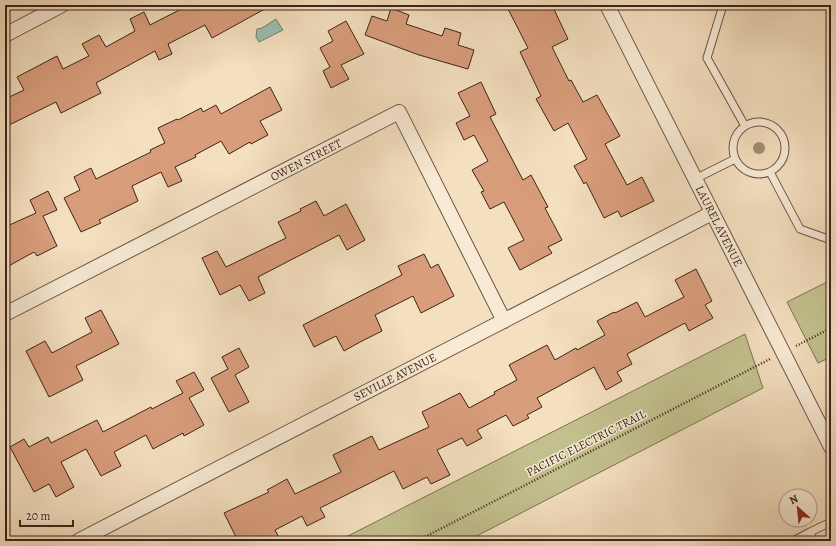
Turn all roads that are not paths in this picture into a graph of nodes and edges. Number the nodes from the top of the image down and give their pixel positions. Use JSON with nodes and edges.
{"nodes":[{"id":1,"x":62,"y":5,"type":"edge"},
{"id":2,"x":607,"y":5,"type":"edge"},
{"id":3,"x":723,"y":5,"type":"edge"},
{"id":4,"x":5,"y":35,"type":"edge"},
{"id":5,"x":745,"y":126,"type":"junction"},
{"id":6,"x":735,"y":159,"type":"junction"},
{"id":7,"x":770,"y":172,"type":"junction"},
{"id":8,"x":695,"y":179,"type":"junction"},
{"id":9,"x":712,"y":213,"type":"junction"},
{"id":10,"x":831,"y":240,"type":"edge"},
{"id":11,"x":5,"y":314,"type":"edge"},
{"id":12,"x":504,"y":321,"type":"junction"},
{"id":13,"x":831,"y":447,"type":"edge"},
{"id":14,"x":831,"y":522,"type":"edge"},
{"id":15,"x":810,"y":532,"type":"junction"},
{"id":16,"x":78,"y":541,"type":"edge"},
{"id":17,"x":793,"y":541,"type":"edge"},
{"id":18,"x":814,"y":541,"type":"edge"}],
"edges":[{"from":1,"to":4,"type":"street"},
{"from":2,"to":8,"type":"street","name":"LAUREL AVENUE"},
{"from":3,"to":5,"type":"lane"},
{"from":5,"to":6,"type":"lane"},
{"from":5,"to":7,"type":"lane"},
{"from":6,"to":7,"type":"lane"},
{"from":6,"to":8,"type":"lane"},
{"from":7,"to":10,"type":"lane"},
{"from":8,"to":9,"type":"street","name":"LAUREL AVENUE"},
{"from":9,"to":12,"type":"street","name":"SEVILLE AVENUE"},
{"from":9,"to":13,"type":"street","name":"LAUREL AVENUE"},
{"from":11,"to":12,"type":"street","name":"OWEN STREET"},
{"from":12,"to":16,"type":"street","name":"SEVILLE AVENUE"},
{"from":14,"to":15,"type":"lane"},
{"from":15,"to":17,"type":"lane"},
{"from":15,"to":18,"type":"lane"}]}
